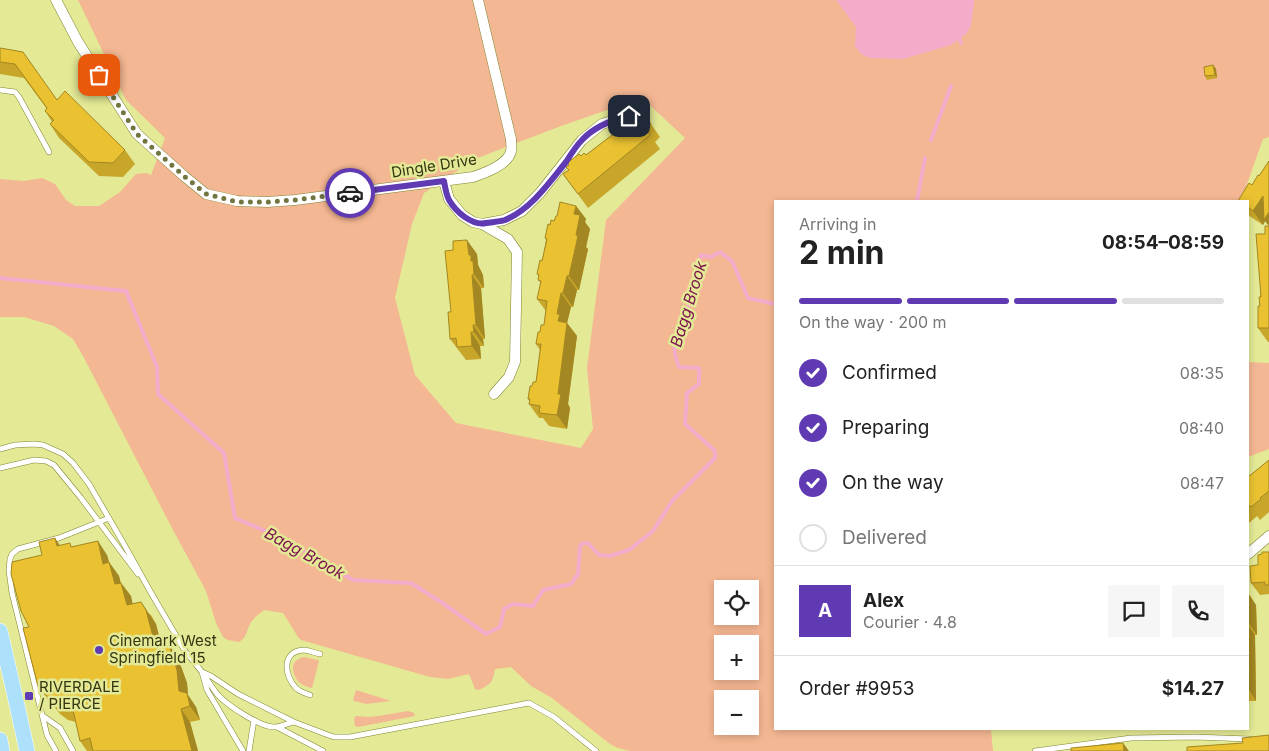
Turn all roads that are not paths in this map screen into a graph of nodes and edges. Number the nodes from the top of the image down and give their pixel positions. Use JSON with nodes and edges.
{"nodes":[{"id":1,"x":56,"y":0,"type":"edge"},
{"id":2,"x":478,"y":0,"type":"edge"},
{"id":3,"x":0,"y":90,"type":"edge"},
{"id":4,"x":629,"y":116,"type":"dead end"},
{"id":5,"x":49,"y":152,"type":"dead end"},
{"id":6,"x":444,"y":181,"type":"junction"},
{"id":7,"x":482,"y":224,"type":"junction"},
{"id":8,"x":494,"y":394,"type":"dead end"},
{"id":9,"x":0,"y":449,"type":"edge"},
{"id":10,"x":0,"y":468,"type":"edge"},
{"id":11,"x":109,"y":518,"type":"junction"},
{"id":12,"x":98,"y":522,"type":"junction"},
{"id":13,"x":1268,"y":537,"type":"edge"},
{"id":14,"x":1249,"y":553,"type":"edge"},
{"id":15,"x":150,"y":590,"type":"junction"},
{"id":16,"x":0,"y":631,"type":"edge"},
{"id":17,"x":320,"y":654,"type":"dead end"},
{"id":18,"x":202,"y":672,"type":"junction"},
{"id":19,"x":310,"y":695,"type":"dead end"},
{"id":20,"x":43,"y":716,"type":"junction"},
{"id":21,"x":254,"y":720,"type":"junction"},
{"id":22,"x":294,"y":722,"type":"junction"},
{"id":23,"x":277,"y":727,"type":"junction"},
{"id":24,"x":1253,"y":739,"type":"edge"},
{"id":25,"x":0,"y":740,"type":"edge"},
{"id":26,"x":2,"y":751,"type":"edge"},
{"id":27,"x":27,"y":751,"type":"edge"},
{"id":28,"x":56,"y":751,"type":"edge"},
{"id":29,"x":73,"y":751,"type":"edge"},
{"id":30,"x":243,"y":751,"type":"edge"},
{"id":31,"x":249,"y":751,"type":"edge"},
{"id":32,"x":323,"y":751,"type":"edge"},
{"id":33,"x":596,"y":751,"type":"edge"},
{"id":34,"x":1035,"y":751,"type":"edge"}],
"edges":[{"from":1,"to":6,"type":"street","name":"Dingle Drive"},
{"from":2,"to":6,"type":"street","name":"Dingle Drive"},
{"from":3,"to":5,"type":"lane"},
{"from":4,"to":7,"type":"street"},
{"from":6,"to":7,"type":"street"},
{"from":7,"to":8,"type":"street"},
{"from":9,"to":11,"type":"lane"},
{"from":10,"to":12,"type":"lane"},
{"from":11,"to":12,"type":"lane"},
{"from":11,"to":15,"type":"lane"},
{"from":12,"to":15,"type":"lane"},
{"from":12,"to":20,"type":"lane"},
{"from":13,"to":14,"type":"street"},
{"from":15,"to":18,"type":"lane"},
{"from":16,"to":27,"type":"main road"},
{"from":17,"to":19,"type":"lane"},
{"from":18,"to":21,"type":"lane"},
{"from":18,"to":22,"type":"lane"},
{"from":18,"to":30,"type":"lane"},
{"from":20,"to":28,"type":"lane"},
{"from":20,"to":29,"type":"lane"},
{"from":21,"to":23,"type":"lane"},
{"from":21,"to":31,"type":"lane"},
{"from":22,"to":23,"type":"lane"},
{"from":22,"to":33,"type":"lane"},
{"from":23,"to":32,"type":"lane"},
{"from":24,"to":34,"type":"lane"},
{"from":25,"to":26,"type":"main road"}]}
